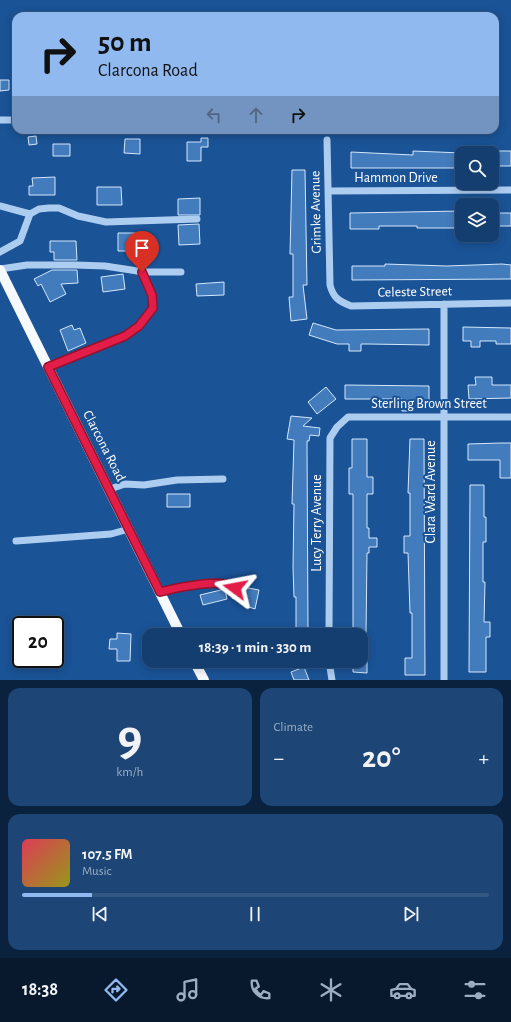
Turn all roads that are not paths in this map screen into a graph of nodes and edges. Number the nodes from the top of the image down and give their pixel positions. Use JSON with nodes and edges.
{"nodes":[{"id":1,"x":0,"y":120,"type":"edge"},
{"id":2,"x":12,"y":120,"type":"edge"},
{"id":3,"x":327,"y":140,"type":"dead end"},
{"id":4,"x":511,"y":190,"type":"edge"},
{"id":5,"x":328,"y":191,"type":"junction"},
{"id":6,"x":0,"y":206,"type":"edge"},
{"id":7,"x":30,"y":214,"type":"junction"},
{"id":8,"x":197,"y":219,"type":"dead end"},
{"id":9,"x":0,"y":252,"type":"edge"},
{"id":10,"x":0,"y":271,"type":"edge"},
{"id":11,"x":142,"y":272,"type":"junction"},
{"id":12,"x":181,"y":272,"type":"dead end"},
{"id":13,"x":330,"y":284,"type":"joint"},
{"id":14,"x":511,"y":303,"type":"edge"},
{"id":15,"x":444,"y":304,"type":"junction"},
{"id":16,"x":48,"y":367,"type":"junction"},
{"id":17,"x":348,"y":417,"type":"joint"},
{"id":18,"x":444,"y":417,"type":"junction"},
{"id":19,"x":511,"y":417,"type":"edge"},
{"id":20,"x":223,"y":479,"type":"dead end"},
{"id":21,"x":110,"y":489,"type":"junction"},
{"id":22,"x":129,"y":529,"type":"junction"},
{"id":23,"x":16,"y":541,"type":"dead end"},
{"id":24,"x":160,"y":592,"type":"junction"},
{"id":25,"x":235,"y":596,"type":"dead end"},
{"id":26,"x":178,"y":628,"type":"edge"},
{"id":27,"x":329,"y":628,"type":"edge"},
{"id":28,"x":198,"y":668,"type":"edge"},
{"id":29,"x":330,"y":668,"type":"edge"},
{"id":30,"x":204,"y":680,"type":"edge"},
{"id":31,"x":332,"y":680,"type":"edge"},
{"id":32,"x":444,"y":680,"type":"edge"}],
"edges":[{"from":1,"to":2,"type":"street"},
{"from":3,"to":5,"type":"street","name":"Grimke Avenue"},
{"from":4,"to":5,"type":"street","name":"Hammon Drive"},
{"from":5,"to":13,"type":"street","name":"Grimke Avenue"},
{"from":6,"to":7,"type":"street"},
{"from":7,"to":8,"type":"street"},
{"from":7,"to":9,"type":"street"},
{"from":10,"to":11,"type":"street"},
{"from":10,"to":16,"type":"main road","name":"Clarcona Road"},
{"from":11,"to":12,"type":"street"},
{"from":11,"to":16,"type":"street"},
{"from":13,"to":15,"type":"street","name":"Celeste Street"},
{"from":14,"to":15,"type":"street","name":"Celeste Street"},
{"from":15,"to":18,"type":"street","name":"Clara Ward Avenue"},
{"from":16,"to":21,"type":"main road","name":"Clarcona Road"},
{"from":17,"to":18,"type":"street","name":"Sterling Brown Street"},
{"from":17,"to":27,"type":"street","name":"Lucy Terry Avenue"},
{"from":18,"to":19,"type":"street","name":"Sterling Brown Street"},
{"from":18,"to":32,"type":"street","name":"Clara Ward Avenue"},
{"from":20,"to":21,"type":"street"},
{"from":21,"to":22,"type":"main road","name":"Clarcona Road"},
{"from":22,"to":23,"type":"street"},
{"from":22,"to":24,"type":"main road","name":"Clarcona Road"},
{"from":24,"to":25,"type":"street"},
{"from":24,"to":26,"type":"main road","name":"Clarcona Road"},
{"from":28,"to":30,"type":"main road"},
{"from":29,"to":31,"type":"street"}]}
